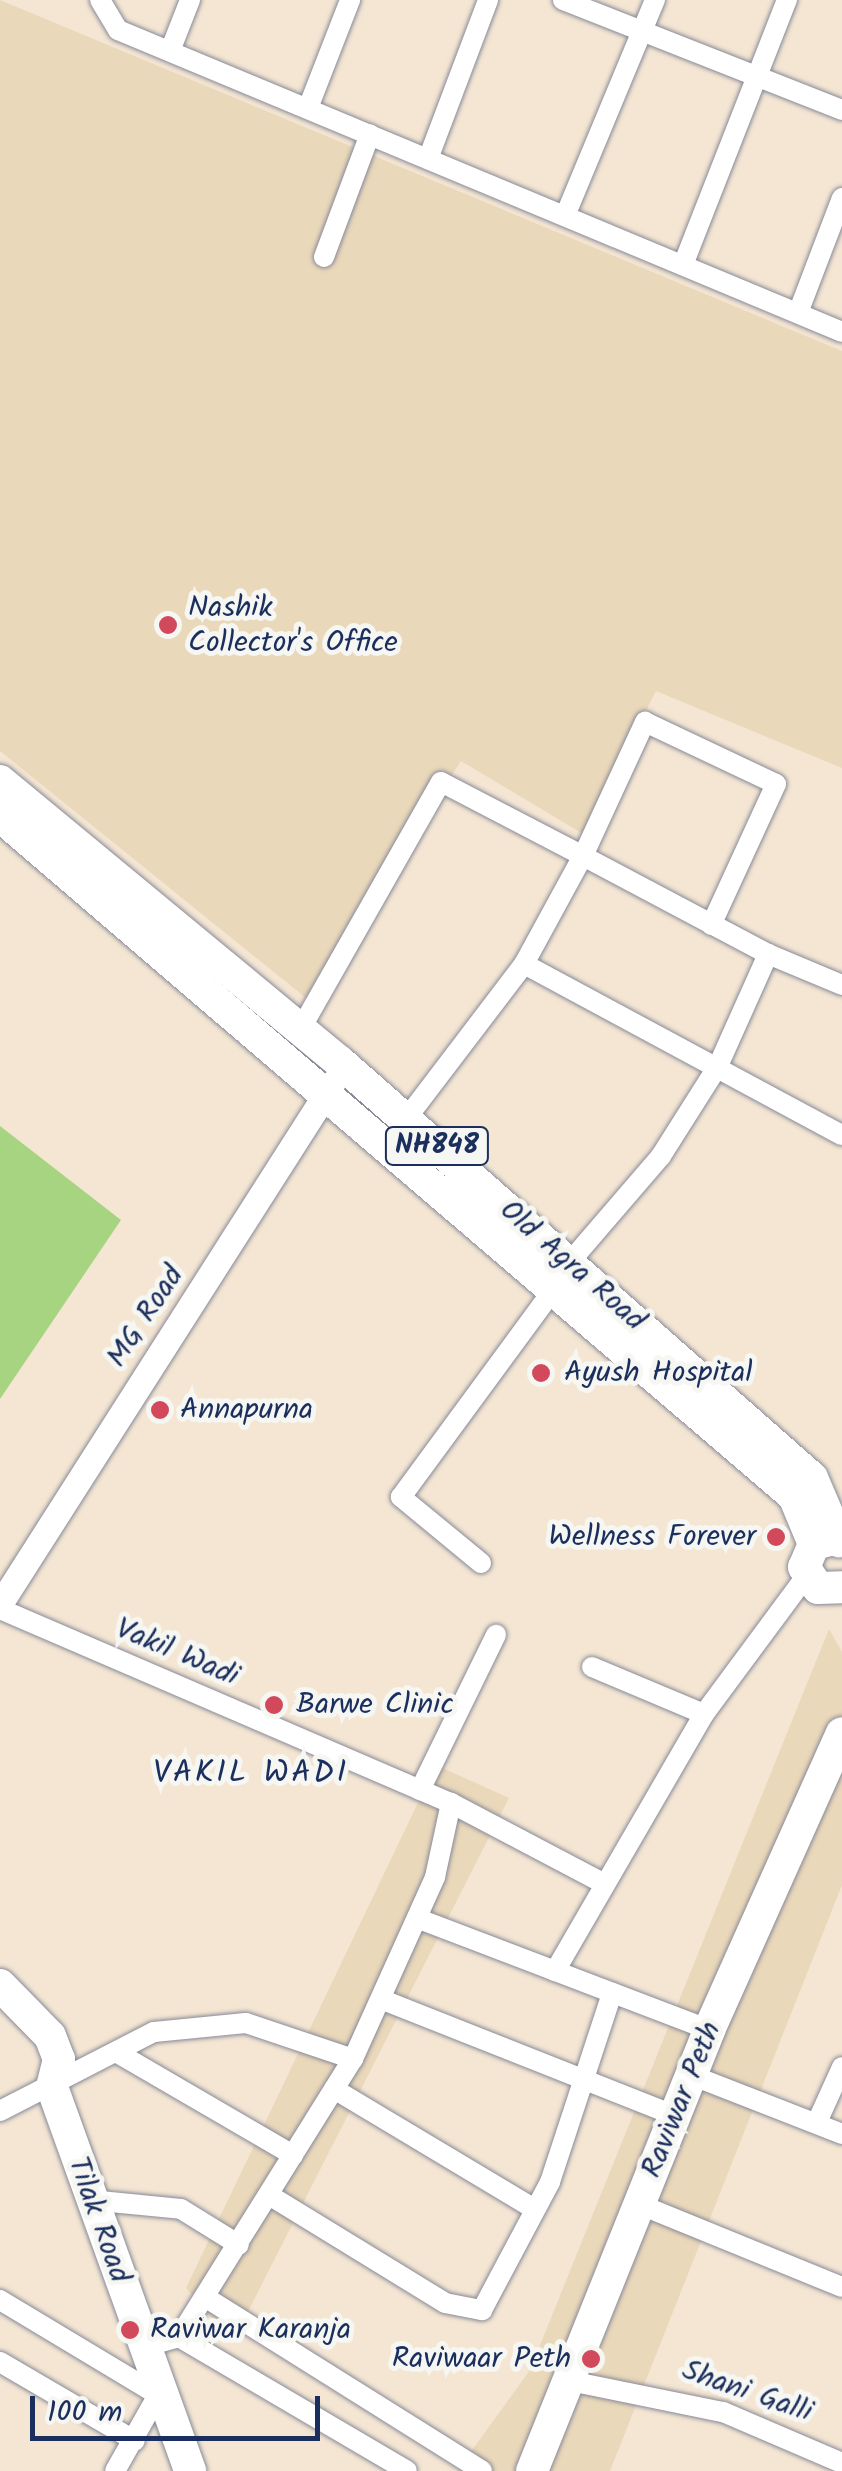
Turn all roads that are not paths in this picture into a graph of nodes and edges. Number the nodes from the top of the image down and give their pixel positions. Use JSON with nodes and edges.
{"nodes":[{"id":1,"x":100,"y":0,"type":"edge"},
{"id":2,"x":190,"y":0,"type":"edge"},
{"id":3,"x":350,"y":0,"type":"edge"},
{"id":4,"x":488,"y":0,"type":"edge"},
{"id":5,"x":563,"y":0,"type":"edge"},
{"id":6,"x":654,"y":0,"type":"edge"},
{"id":7,"x":787,"y":0,"type":"edge"},
{"id":8,"x":642,"y":31,"type":"junction"},
{"id":9,"x":170,"y":51,"type":"junction"},
{"id":10,"x":757,"y":77,"type":"junction"},
{"id":11,"x":308,"y":108,"type":"junction"},
{"id":12,"x":842,"y":110,"type":"edge"},
{"id":13,"x":370,"y":134,"type":"junction"},
{"id":14,"x":428,"y":159,"type":"junction"},
{"id":15,"x":842,"y":198,"type":"edge"},
{"id":16,"x":565,"y":216,"type":"junction"},
{"id":17,"x":324,"y":256,"type":"dead end"},
{"id":18,"x":683,"y":264,"type":"junction"},
{"id":19,"x":798,"y":312,"type":"junction"},
{"id":20,"x":842,"y":332,"type":"edge"},
{"id":21,"x":0,"y":781,"type":"edge"},
{"id":22,"x":0,"y":816,"type":"edge"},
{"id":23,"x":583,"y":856,"type":"junction"},
{"id":24,"x":711,"y":924,"type":"junction"},
{"id":25,"x":768,"y":954,"type":"junction"},
{"id":26,"x":524,"y":964,"type":"junction"},
{"id":27,"x":842,"y":985,"type":"edge"},
{"id":28,"x":300,"y":1030,"type":"junction"},
{"id":29,"x":718,"y":1066,"type":"junction"},
{"id":30,"x":336,"y":1076,"type":"junction"},
{"id":31,"x":406,"y":1118,"type":"junction"},
{"id":32,"x":842,"y":1135,"type":"edge"},
{"id":33,"x":562,"y":1275,"type":"junction"},
{"id":34,"x":831,"y":1494,"type":"edge"},
{"id":35,"x":828,"y":1558,"type":"edge"},
{"id":36,"x":481,"y":1563,"type":"dead end"},
{"id":37,"x":0,"y":1607,"type":"edge"},
{"id":38,"x":842,"y":1617,"type":"edge"},
{"id":39,"x":496,"y":1634,"type":"dead end"},
{"id":40,"x":592,"y":1667,"type":"dead end"},
{"id":41,"x":704,"y":1714,"type":"junction"},
{"id":42,"x":842,"y":1734,"type":"edge"},
{"id":43,"x":420,"y":1790,"type":"junction"},
{"id":44,"x":451,"y":1803,"type":"junction"},
{"id":45,"x":601,"y":1882,"type":"junction"},
{"id":46,"x":419,"y":1919,"type":"junction"},
{"id":47,"x":555,"y":1971,"type":"junction"},
{"id":48,"x":0,"y":1985,"type":"edge"},
{"id":49,"x":612,"y":1993,"type":"junction"},
{"id":50,"x":383,"y":2000,"type":"junction"},
{"id":51,"x":709,"y":2030,"type":"junction"},
{"id":52,"x":116,"y":2052,"type":"junction"},
{"id":53,"x":353,"y":2060,"type":"junction"},
{"id":54,"x":842,"y":2067,"type":"edge"},
{"id":55,"x":690,"y":2074,"type":"junction"},
{"id":56,"x":584,"y":2080,"type":"junction"},
{"id":57,"x":52,"y":2087,"type":"junction"},
{"id":58,"x":334,"y":2089,"type":"junction"},
{"id":59,"x":0,"y":2111,"type":"edge"},
{"id":60,"x":674,"y":2115,"type":"junction"},
{"id":61,"x":818,"y":2120,"type":"junction"},
{"id":62,"x":842,"y":2134,"type":"edge"},
{"id":63,"x":292,"y":2155,"type":"junction"},
{"id":64,"x":269,"y":2196,"type":"junction"},
{"id":65,"x":90,"y":2200,"type":"junction"},
{"id":66,"x":641,"y":2205,"type":"junction"},
{"id":67,"x":531,"y":2206,"type":"junction"},
{"id":68,"x":239,"y":2245,"type":"junction"},
{"id":69,"x":842,"y":2287,"type":"edge"},
{"id":70,"x":205,"y":2296,"type":"junction"},
{"id":71,"x":0,"y":2300,"type":"edge"},
{"id":72,"x":179,"y":2337,"type":"junction"},
{"id":73,"x":144,"y":2347,"type":"junction"},
{"id":74,"x":0,"y":2362,"type":"edge"},
{"id":75,"x":570,"y":2382,"type":"junction"},
{"id":76,"x":158,"y":2394,"type":"junction"},
{"id":77,"x":135,"y":2441,"type":"junction"},
{"id":78,"x":842,"y":2463,"type":"edge"},
{"id":79,"x":126,"y":2468,"type":"edge"},
{"id":80,"x":190,"y":2471,"type":"edge"},
{"id":81,"x":407,"y":2471,"type":"edge"},
{"id":82,"x":482,"y":2471,"type":"edge"},
{"id":83,"x":532,"y":2471,"type":"edge"}],
"edges":[{"from":1,"to":9,"type":"street"},
{"from":2,"to":9,"type":"street"},
{"from":3,"to":11,"type":"street"},
{"from":4,"to":14,"type":"street"},
{"from":5,"to":8,"type":"street"},
{"from":6,"to":8,"type":"street"},
{"from":7,"to":10,"type":"street"},
{"from":8,"to":10,"type":"street"},
{"from":8,"to":16,"type":"street"},
{"from":9,"to":11,"type":"street"},
{"from":10,"to":12,"type":"street"},
{"from":10,"to":18,"type":"street"},
{"from":11,"to":13,"type":"street"},
{"from":13,"to":14,"type":"street"},
{"from":13,"to":17,"type":"street"},
{"from":14,"to":16,"type":"street"},
{"from":15,"to":19,"type":"street"},
{"from":16,"to":18,"type":"street"},
{"from":18,"to":19,"type":"street"},
{"from":19,"to":20,"type":"street"},
{"from":21,"to":28,"type":"main road","name":"Old Agra Road","number":"NH848"},
{"from":22,"to":30,"type":"main road","name":"Old Agra Road","number":"NH848"},
{"from":23,"to":24,"type":"street"},
{"from":23,"to":24,"type":"street"},
{"from":23,"to":26,"type":"street"},
{"from":23,"to":28,"type":"street"},
{"from":24,"to":25,"type":"street"},
{"from":25,"to":27,"type":"street"},
{"from":25,"to":29,"type":"street"},
{"from":26,"to":29,"type":"street"},
{"from":26,"to":31,"type":"street"},
{"from":28,"to":30,"type":"main road","name":"Old Agra Road","number":"NH848"},
{"from":29,"to":32,"type":"street"},
{"from":29,"to":33,"type":"street"},
{"from":30,"to":31,"type":"main road","name":"Old Agra Road","number":"NH848"},
{"from":30,"to":33,"type":"main road","name":"Old Agra Road","number":"NH848"},
{"from":30,"to":37,"type":"street","name":"MG Road"},
{"from":31,"to":33,"type":"main road","name":"Old Agra Road","number":"NH848"},
{"from":33,"to":34,"type":"main road","name":"Old Agra Road","number":"NH848"},
{"from":33,"to":35,"type":"main road","name":"Old Agra Road","number":"NH848"},
{"from":33,"to":36,"type":"street"},
{"from":34,"to":35,"type":"main road","name":"Old Agra Road","number":"NH848"},
{"from":35,"to":38,"type":"main road","name":"Old Agra Road","number":"NH848"},
{"from":35,"to":41,"type":"street"},
{"from":37,"to":43,"type":"street","name":"Vakil Wadi"},
{"from":39,"to":43,"type":"street"},
{"from":40,"to":41,"type":"street"},
{"from":41,"to":45,"type":"street"},
{"from":42,"to":51,"type":"main road","name":"Raviwar Peth"},
{"from":43,"to":44,"type":"street","name":"Vakil Wadi"},
{"from":44,"to":45,"type":"street","name":"Vakil Wadi"},
{"from":44,"to":46,"type":"street"},
{"from":45,"to":47,"type":"street"},
{"from":46,"to":47,"type":"street"},
{"from":46,"to":50,"type":"street"},
{"from":47,"to":49,"type":"street"},
{"from":48,"to":57,"type":"main road","name":"Tilak Road"},
{"from":49,"to":51,"type":"street"},
{"from":49,"to":56,"type":"street"},
{"from":50,"to":53,"type":"street"},
{"from":50,"to":56,"type":"street"},
{"from":51,"to":55,"type":"main road","name":"Raviwar Peth"},
{"from":52,"to":53,"type":"street"},
{"from":52,"to":57,"type":"street"},
{"from":52,"to":63,"type":"street"},
{"from":53,"to":58,"type":"street"},
{"from":54,"to":61,"type":"street"},
{"from":55,"to":60,"type":"main road","name":"Raviwar Peth"},
{"from":55,"to":61,"type":"street"},
{"from":56,"to":60,"type":"street"},
{"from":56,"to":67,"type":"street"},
{"from":57,"to":59,"type":"street"},
{"from":57,"to":65,"type":"main road","name":"Tilak Road"},
{"from":58,"to":63,"type":"street"},
{"from":58,"to":67,"type":"street"},
{"from":60,"to":66,"type":"main road","name":"Raviwar Peth"},
{"from":61,"to":62,"type":"street"},
{"from":63,"to":64,"type":"street"},
{"from":64,"to":67,"type":"street"},
{"from":64,"to":68,"type":"street"},
{"from":65,"to":68,"type":"street"},
{"from":65,"to":73,"type":"main road","name":"Tilak Road"},
{"from":66,"to":69,"type":"street"},
{"from":66,"to":75,"type":"main road","name":"Raviwar Peth"},
{"from":68,"to":70,"type":"street"},
{"from":70,"to":72,"type":"street"},
{"from":70,"to":82,"type":"street"},
{"from":71,"to":76,"type":"street"},
{"from":72,"to":73,"type":"street"},
{"from":72,"to":81,"type":"street"},
{"from":73,"to":76,"type":"main road","name":"Tilak Road"},
{"from":74,"to":77,"type":"street"},
{"from":75,"to":78,"type":"street","name":"Shani Galli"},
{"from":75,"to":83,"type":"main road","name":"Raviwar Peth"},
{"from":76,"to":77,"type":"street"},
{"from":76,"to":80,"type":"main road","name":"Tilak Road"},
{"from":77,"to":79,"type":"street"}]}
